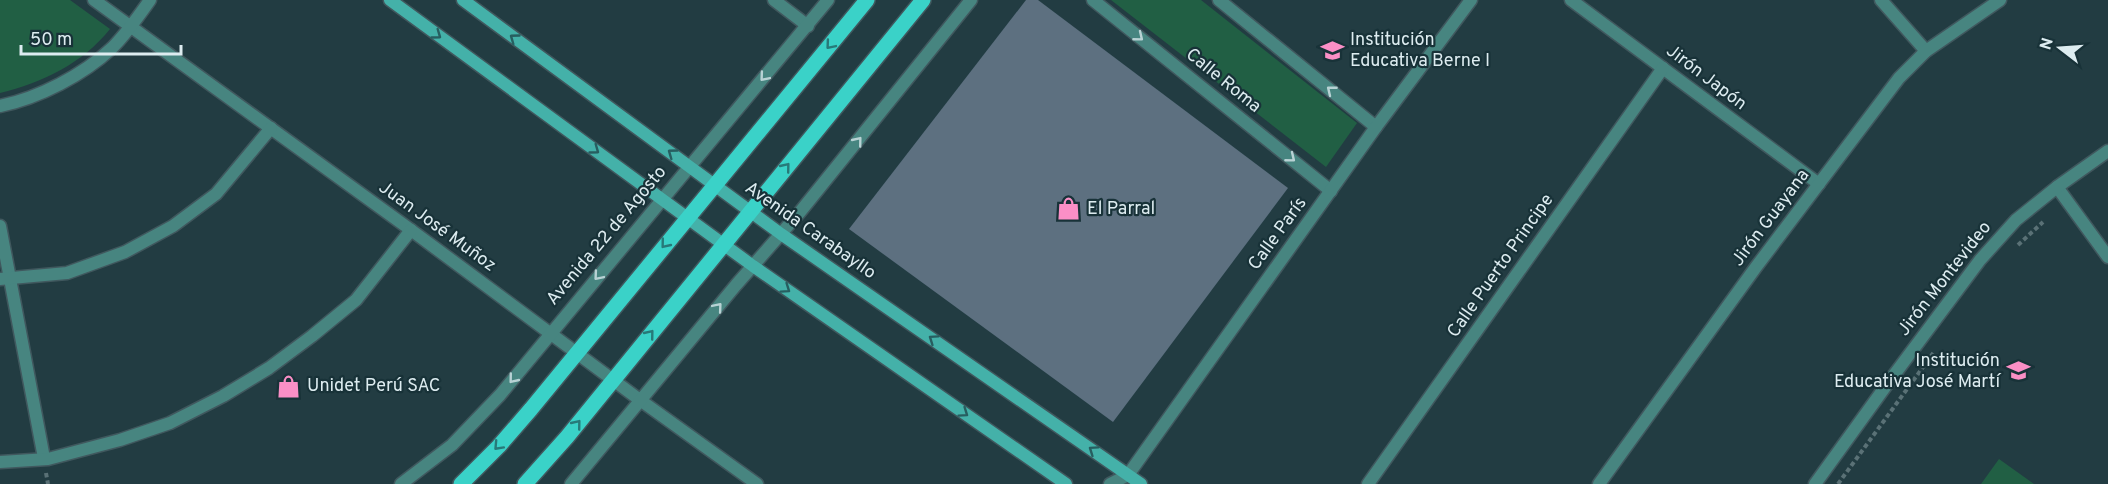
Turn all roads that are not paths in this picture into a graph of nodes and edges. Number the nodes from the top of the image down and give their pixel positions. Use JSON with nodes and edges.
{"nodes":[{"id":1,"x":94,"y":0,"type":"edge"},
{"id":2,"x":150,"y":0,"type":"edge"},
{"id":3,"x":390,"y":0,"type":"edge"},
{"id":4,"x":463,"y":0,"type":"edge"},
{"id":5,"x":774,"y":0,"type":"edge"},
{"id":6,"x":828,"y":0,"type":"edge"},
{"id":7,"x":867,"y":0,"type":"edge"},
{"id":8,"x":923,"y":0,"type":"edge"},
{"id":9,"x":971,"y":0,"type":"edge"},
{"id":10,"x":1093,"y":0,"type":"edge"},
{"id":11,"x":1219,"y":0,"type":"edge"},
{"id":12,"x":1471,"y":0,"type":"edge"},
{"id":13,"x":1571,"y":0,"type":"edge"},
{"id":14,"x":1881,"y":0,"type":"edge"},
{"id":15,"x":2000,"y":0,"type":"edge"},
{"id":16,"x":808,"y":26,"type":"junction"},
{"id":17,"x":131,"y":27,"type":"junction"},
{"id":18,"x":1926,"y":51,"type":"junction"},
{"id":19,"x":1663,"y":68,"type":"junction"},
{"id":20,"x":0,"y":106,"type":"edge"},
{"id":21,"x":1376,"y":127,"type":"junction"},
{"id":22,"x":271,"y":128,"type":"junction"},
{"id":23,"x":2108,"y":151,"type":"edge"},
{"id":24,"x":690,"y":167,"type":"junction"},
{"id":25,"x":1819,"y":184,"type":"junction"},
{"id":26,"x":714,"y":185,"type":"junction"},
{"id":27,"x":2057,"y":187,"type":"junction"},
{"id":28,"x":1331,"y":191,"type":"junction"},
{"id":29,"x":663,"y":199,"type":"junction"},
{"id":30,"x":750,"y":211,"type":"junction"},
{"id":31,"x":687,"y":217,"type":"junction"},
{"id":32,"x":0,"y":226,"type":"edge"},
{"id":33,"x":411,"y":230,"type":"junction"},
{"id":34,"x":782,"y":234,"type":"junction"},
{"id":35,"x":724,"y":244,"type":"junction"},
{"id":36,"x":2108,"y":257,"type":"edge"},
{"id":37,"x":753,"y":266,"type":"junction"},
{"id":38,"x":5,"y":279,"type":"edge"},
{"id":39,"x":550,"y":334,"type":"junction"},
{"id":40,"x":576,"y":353,"type":"junction"},
{"id":41,"x":613,"y":380,"type":"junction"},
{"id":42,"x":640,"y":400,"type":"junction"},
{"id":43,"x":44,"y":458,"type":"junction"},
{"id":44,"x":0,"y":462,"type":"edge"},
{"id":45,"x":1128,"y":475,"type":"junction"},
{"id":46,"x":401,"y":484,"type":"edge"},
{"id":47,"x":460,"y":484,"type":"edge"},
{"id":48,"x":525,"y":484,"type":"edge"},
{"id":49,"x":571,"y":484,"type":"edge"},
{"id":50,"x":757,"y":484,"type":"edge"},
{"id":51,"x":1066,"y":484,"type":"edge"},
{"id":52,"x":1110,"y":484,"type":"edge"},
{"id":53,"x":1141,"y":484,"type":"edge"},
{"id":54,"x":1368,"y":484,"type":"edge"},
{"id":55,"x":1599,"y":484,"type":"edge"},
{"id":56,"x":1815,"y":484,"type":"edge"}],
"edges":[{"from":1,"to":17,"type":"street","name":"Juan José Muñoz"},
{"from":2,"to":17,"type":"street"},
{"from":3,"to":29,"type":"main road","one_way":true},
{"from":24,"to":4,"type":"main road","name":"Avenida Carabayllo","one_way":true},
{"from":5,"to":16,"type":"street"},
{"from":6,"to":16,"type":"street","name":"Avenida 22 de Agosto"},
{"from":7,"to":26,"type":"main road","one_way":true},
{"from":30,"to":8,"type":"main road","one_way":true},
{"from":34,"to":9,"type":"street","one_way":true},
{"from":10,"to":28,"type":"street","name":"Calle Roma","one_way":true},
{"from":21,"to":11,"type":"street","one_way":true},
{"from":12,"to":21,"type":"street","name":"Calle París"},
{"from":13,"to":19,"type":"street","name":"Jirón Japón"},
{"from":14,"to":18,"type":"street"},
{"from":15,"to":18,"type":"street","name":"Jirón Guayana"},
{"from":16,"to":24,"type":"street","name":"Avenida 22 de Agosto","one_way":true},
{"from":17,"to":20,"type":"street"},
{"from":17,"to":22,"type":"street","name":"Juan José Muñoz"},
{"from":18,"to":25,"type":"street","name":"Jirón Guayana"},
{"from":19,"to":25,"type":"street","name":"Jirón Japón"},
{"from":19,"to":54,"type":"street","name":"Calle Puerto Principe"},
{"from":21,"to":28,"type":"street","name":"Calle París"},
{"from":22,"to":33,"type":"street","name":"Juan José Muñoz"},
{"from":22,"to":38,"type":"street"},
{"from":23,"to":27,"type":"street","name":"Jirón Montevideo"},
{"from":24,"to":26,"type":"main road","name":"Avenida Carabayllo"},
{"from":24,"to":29,"type":"street","name":"Avenida 22 de Agosto"},
{"from":25,"to":55,"type":"street","name":"Jirón Guayana"},
{"from":26,"to":30,"type":"main road","name":"Avenida Carabayllo"},
{"from":26,"to":31,"type":"main road"},
{"from":27,"to":36,"type":"street"},
{"from":27,"to":56,"type":"street","name":"Jirón Montevideo"},
{"from":28,"to":45,"type":"street","name":"Calle París"},
{"from":29,"to":31,"type":"main road"},
{"from":29,"to":39,"type":"street","name":"Avenida 22 de Agosto","one_way":true},
{"from":30,"to":34,"type":"main road","name":"Avenida Carabayllo"},
{"from":30,"to":35,"type":"main road"},
{"from":31,"to":35,"type":"main road"},
{"from":31,"to":40,"type":"main road","one_way":true},
{"from":32,"to":38,"type":"street"},
{"from":33,"to":39,"type":"street","name":"Juan José Muñoz"},
{"from":33,"to":43,"type":"street"},
{"from":34,"to":37,"type":"street"},
{"from":45,"to":34,"type":"main road","name":"Avenida Carabayllo","one_way":true},
{"from":35,"to":37,"type":"main road"},
{"from":41,"to":35,"type":"main road","one_way":true},
{"from":42,"to":37,"type":"street","one_way":true},
{"from":37,"to":51,"type":"main road","one_way":true},
{"from":38,"to":43,"type":"street"},
{"from":39,"to":40,"type":"street","name":"Juan José Muñoz"},
{"from":39,"to":46,"type":"street","name":"Avenida 22 de Agosto","one_way":true},
{"from":40,"to":41,"type":"street","name":"Juan José Muñoz"},
{"from":40,"to":47,"type":"main road","one_way":true},
{"from":41,"to":42,"type":"street","name":"Juan José Muñoz"},
{"from":48,"to":41,"type":"main road","one_way":true},
{"from":42,"to":49,"type":"street"},
{"from":42,"to":50,"type":"street","name":"Juan José Muñoz"},
{"from":43,"to":44,"type":"street"},
{"from":45,"to":52,"type":"street","name":"Calle París"},
{"from":45,"to":53,"type":"main road","name":"Avenida Carabayllo"}]}
